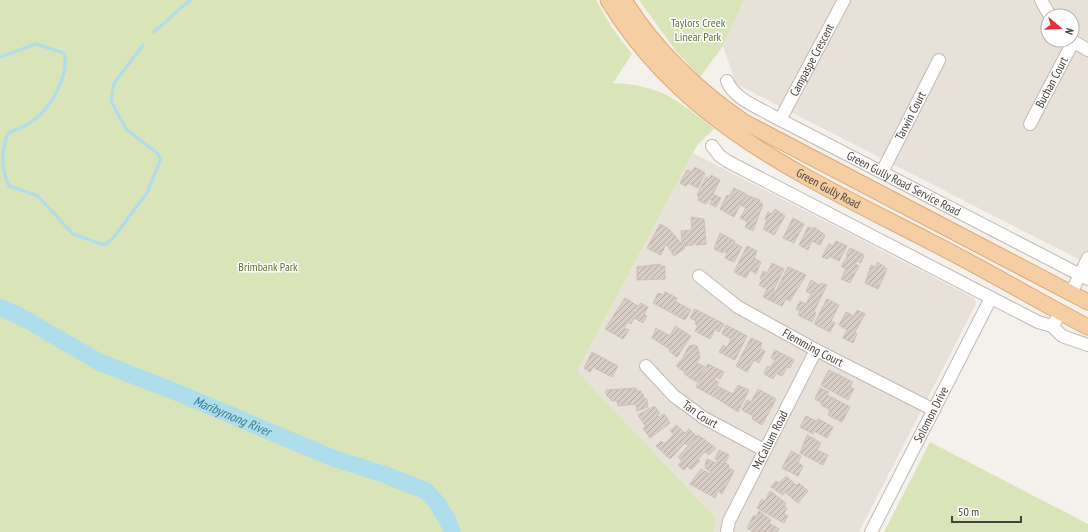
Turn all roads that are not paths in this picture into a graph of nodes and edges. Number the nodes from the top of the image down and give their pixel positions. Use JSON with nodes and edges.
{"nodes":[{"id":1,"x":608,"y":0,"type":"edge"},
{"id":2,"x":624,"y":0,"type":"edge"},
{"id":3,"x":844,"y":0,"type":"edge"},
{"id":4,"x":1068,"y":48,"type":"edge"},
{"id":5,"x":939,"y":60,"type":"dead end"},
{"id":6,"x":727,"y":81,"type":"dead end"},
{"id":7,"x":780,"y":120,"type":"junction"},
{"id":8,"x":1030,"y":124,"type":"dead end"},
{"id":9,"x":712,"y":146,"type":"dead end"},
{"id":10,"x":882,"y":172,"type":"junction"},
{"id":11,"x":1088,"y":258,"type":"edge"},
{"id":12,"x":699,"y":276,"type":"dead end"},
{"id":13,"x":1084,"y":277,"type":"edge"},
{"id":14,"x":1070,"y":292,"type":"junction"},
{"id":15,"x":992,"y":298,"type":"junction"},
{"id":16,"x":1088,"y":302,"type":"edge"},
{"id":17,"x":1061,"y":313,"type":"junction"},
{"id":18,"x":1052,"y":326,"type":"junction"},
{"id":19,"x":1088,"y":327,"type":"edge"},
{"id":20,"x":1088,"y":345,"type":"edge"},
{"id":21,"x":816,"y":350,"type":"junction"},
{"id":22,"x":646,"y":366,"type":"dead end"},
{"id":23,"x":934,"y":410,"type":"junction"},
{"id":24,"x":764,"y":450,"type":"junction"},
{"id":25,"x":727,"y":532,"type":"edge"},
{"id":26,"x":871,"y":532,"type":"edge"}],
"edges":[{"from":1,"to":17,"type":"main road","name":"Green Gully Road"},
{"from":2,"to":14,"type":"main road","name":"Green Gully Road"},
{"from":3,"to":7,"type":"street","name":"Campaspe Crescent"},
{"from":4,"to":8,"type":"street","name":"Buchan Court"},
{"from":5,"to":10,"type":"street","name":"Tarwin Court"},
{"from":6,"to":7,"type":"street","name":"Green Gully Road Service Road"},
{"from":7,"to":10,"type":"street","name":"Green Gully Road Service Road"},
{"from":9,"to":15,"type":"street"},
{"from":10,"to":13,"type":"street","name":"Green Gully Road Service Road"},
{"from":11,"to":13,"type":"street"},
{"from":12,"to":21,"type":"street","name":"Flemming Court"},
{"from":13,"to":14,"type":"street"},
{"from":14,"to":16,"type":"main road","name":"Green Gully Road"},
{"from":14,"to":17,"type":"main road"},
{"from":15,"to":18,"type":"street"},
{"from":15,"to":23,"type":"street","name":"Solomon Drive"},
{"from":17,"to":18,"type":"street"},
{"from":17,"to":19,"type":"main road","name":"Green Gully Road"},
{"from":18,"to":20,"type":"street"},
{"from":21,"to":23,"type":"street","name":"Flemming Court"},
{"from":21,"to":24,"type":"street","name":"McCallum Road"},
{"from":22,"to":24,"type":"street","name":"Tan Court"},
{"from":23,"to":26,"type":"street","name":"Solomon Drive"},
{"from":24,"to":25,"type":"street","name":"McCallum Road"}]}
